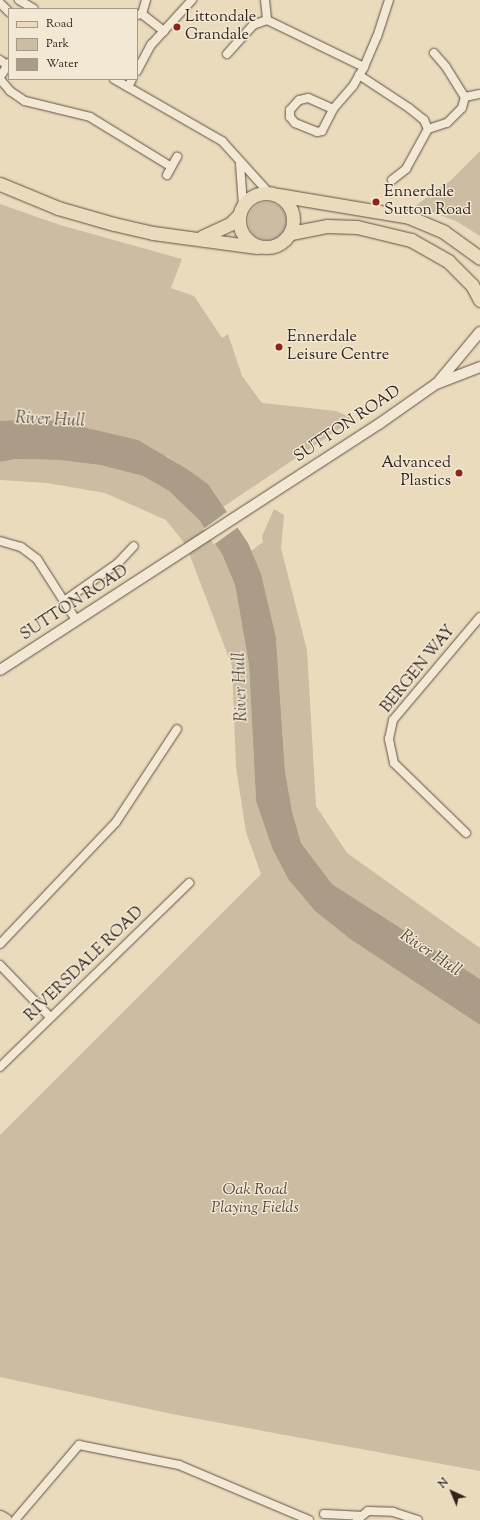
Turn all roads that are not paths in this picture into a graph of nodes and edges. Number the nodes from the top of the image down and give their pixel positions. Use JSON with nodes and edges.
{"nodes":[{"id":1,"x":19,"y":0,"type":"edge"},
{"id":2,"x":146,"y":0,"type":"edge"},
{"id":3,"x":192,"y":0,"type":"edge"},
{"id":4,"x":265,"y":0,"type":"edge"},
{"id":5,"x":389,"y":0,"type":"edge"},
{"id":6,"x":0,"y":3,"type":"edge"},
{"id":7,"x":32,"y":8,"type":"edge"},
{"id":8,"x":8,"y":11,"type":"edge"},
{"id":9,"x":140,"y":15,"type":"edge"},
{"id":10,"x":267,"y":20,"type":"junction"},
{"id":11,"x":164,"y":31,"type":"junction"},
{"id":12,"x":434,"y":53,"type":"dead end"},
{"id":13,"x":227,"y":54,"type":"dead end"},
{"id":14,"x":5,"y":63,"type":"edge"},
{"id":15,"x":364,"y":67,"type":"junction"},
{"id":16,"x":138,"y":69,"type":"edge"},
{"id":17,"x":360,"y":75,"type":"junction"},
{"id":18,"x":0,"y":78,"type":"edge"},
{"id":19,"x":116,"y":80,"type":"edge"},
{"id":20,"x":132,"y":80,"type":"edge"},
{"id":21,"x":128,"y":87,"type":"junction"},
{"id":22,"x":479,"y":94,"type":"edge"},
{"id":23,"x":465,"y":97,"type":"junction"},
{"id":24,"x":333,"y":109,"type":"junction"},
{"id":25,"x":428,"y":129,"type":"junction"},
{"id":26,"x":177,"y":157,"type":"dead end"},
{"id":27,"x":240,"y":162,"type":"junction"},
{"id":28,"x":170,"y":166,"type":"junction"},
{"id":29,"x":167,"y":175,"type":"dead end"},
{"id":30,"x":392,"y":180,"type":"dead end"},
{"id":31,"x":0,"y":184,"type":"edge"},
{"id":32,"x":273,"y":194,"type":"junction"},
{"id":33,"x":241,"y":210,"type":"junction"},
{"id":34,"x":291,"y":233,"type":"junction"},
{"id":35,"x":198,"y":238,"type":"junction"},
{"id":36,"x":257,"y":246,"type":"junction"},
{"id":37,"x":480,"y":258,"type":"edge"},
{"id":38,"x":480,"y":300,"type":"edge"},
{"id":39,"x":480,"y":332,"type":"edge"},
{"id":40,"x":480,"y":367,"type":"edge"},
{"id":41,"x":436,"y":384,"type":"junction"},
{"id":42,"x":0,"y":541,"type":"edge"},
{"id":43,"x":134,"y":546,"type":"dead end"},
{"id":44,"x":64,"y":601,"type":"junction"},
{"id":45,"x":480,"y":617,"type":"edge"},
{"id":46,"x":76,"y":620,"type":"junction"},
{"id":47,"x":0,"y":670,"type":"edge"},
{"id":48,"x":177,"y":729,"type":"dead end"},
{"id":49,"x":466,"y":833,"type":"dead end"},
{"id":50,"x":189,"y":883,"type":"dead end"},
{"id":51,"x":0,"y":944,"type":"edge"},
{"id":52,"x":0,"y":965,"type":"edge"},
{"id":53,"x":50,"y":1018,"type":"junction"},
{"id":54,"x":0,"y":1066,"type":"edge"},
{"id":55,"x":324,"y":1514,"type":"dead end"},
{"id":56,"x":0,"y":1517,"type":"edge"},
{"id":57,"x":358,"y":1518,"type":"edge"},
{"id":58,"x":4,"y":1520,"type":"edge"},
{"id":59,"x":15,"y":1520,"type":"edge"},
{"id":60,"x":309,"y":1520,"type":"edge"},
{"id":61,"x":418,"y":1520,"type":"edge"}],
"edges":[{"from":1,"to":7,"type":"street"},
{"from":2,"to":9,"type":"street"},
{"from":3,"to":11,"type":"street"},
{"from":4,"to":10,"type":"street"},
{"from":5,"to":15,"type":"street"},
{"from":6,"to":8,"type":"street"},
{"from":9,"to":11,"type":"street"},
{"from":10,"to":13,"type":"street"},
{"from":10,"to":15,"type":"street"},
{"from":11,"to":16,"type":"street"},
{"from":12,"to":23,"type":"street"},
{"from":14,"to":18,"type":"street"},
{"from":15,"to":17,"type":"street"},
{"from":17,"to":24,"type":"street"},
{"from":17,"to":25,"type":"street"},
{"from":18,"to":28,"type":"street"},
{"from":19,"to":21,"type":"street"},
{"from":20,"to":21,"type":"street"},
{"from":21,"to":27,"type":"street"},
{"from":22,"to":23,"type":"street"},
{"from":23,"to":25,"type":"street"},
{"from":24,"to":24,"type":"street"},
{"from":25,"to":30,"type":"street"},
{"from":26,"to":28,"type":"street"},
{"from":27,"to":32,"type":"street"},
{"from":27,"to":33,"type":"street"},
{"from":28,"to":29,"type":"street"},
{"from":31,"to":35,"type":"main road"},
{"from":32,"to":33,"type":"main road"},
{"from":32,"to":34,"type":"main road"},
{"from":32,"to":37,"type":"main road"},
{"from":33,"to":35,"type":"main road"},
{"from":33,"to":36,"type":"main road"},
{"from":34,"to":36,"type":"main road"},
{"from":34,"to":38,"type":"main road"},
{"from":35,"to":36,"type":"main road"},
{"from":39,"to":41,"type":"street"},
{"from":40,"to":41,"type":"street","name":"SUTTON ROAD"},
{"from":41,"to":46,"type":"street","name":"SUTTON ROAD"},
{"from":42,"to":44,"type":"street"},
{"from":43,"to":44,"type":"street"},
{"from":44,"to":46,"type":"street"},
{"from":45,"to":49,"type":"street","name":"BERGEN WAY"},
{"from":46,"to":47,"type":"street","name":"SUTTON ROAD"},
{"from":48,"to":51,"type":"street"},
{"from":50,"to":53,"type":"street","name":"RIVERSDALE ROAD"},
{"from":52,"to":53,"type":"street"},
{"from":53,"to":54,"type":"street","name":"RIVERSDALE ROAD"},
{"from":55,"to":57,"type":"street"},
{"from":56,"to":58,"type":"main road"},
{"from":57,"to":61,"type":"street"},
{"from":59,"to":60,"type":"street"}]}
